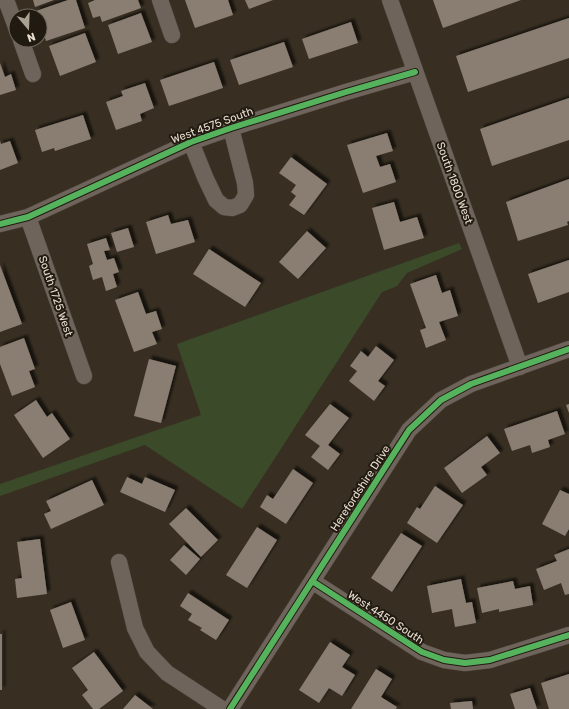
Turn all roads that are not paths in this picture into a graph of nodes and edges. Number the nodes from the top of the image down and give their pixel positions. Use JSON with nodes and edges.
{"nodes":[{"id":1,"x":160,"y":0,"type":"edge"},
{"id":2,"x":390,"y":0,"type":"edge"},
{"id":3,"x":172,"y":35,"type":"dead end"},
{"id":4,"x":24,"y":48,"type":"edge"},
{"id":5,"x":415,"y":72,"type":"junction"},
{"id":6,"x":33,"y":74,"type":"dead end"},
{"id":7,"x":231,"y":128,"type":"junction"},
{"id":8,"x":191,"y":142,"type":"junction"},
{"id":9,"x":28,"y":217,"type":"junction"},
{"id":10,"x":0,"y":224,"type":"edge"},
{"id":11,"x":569,"y":349,"type":"edge"},
{"id":12,"x":520,"y":366,"type":"junction"},
{"id":13,"x":84,"y":376,"type":"dead end"},
{"id":14,"x":119,"y":562,"type":"dead end"},
{"id":15,"x":312,"y":581,"type":"junction"},
{"id":16,"x":569,"y":635,"type":"edge"},
{"id":17,"x":222,"y":709,"type":"edge"},
{"id":18,"x":230,"y":709,"type":"edge"}],
"edges":[{"from":1,"to":3,"type":"street"},
{"from":2,"to":5,"type":"street","name":"South 1800 West"},
{"from":4,"to":6,"type":"street"},
{"from":5,"to":7,"type":"street","name":"West 4575 South"},
{"from":5,"to":12,"type":"street","name":"South 1800 West"},
{"from":7,"to":8,"type":"street","name":"West 4575 South"},
{"from":7,"to":8,"type":"street"},
{"from":8,"to":9,"type":"street","name":"West 4575 South"},
{"from":9,"to":10,"type":"street","name":"West 4575 South"},
{"from":9,"to":13,"type":"street","name":"South 1725 West"},
{"from":11,"to":12,"type":"street","name":"Herefordshire Drive"},
{"from":12,"to":15,"type":"street","name":"Herefordshire Drive"},
{"from":14,"to":17,"type":"street"},
{"from":15,"to":16,"type":"street","name":"West 4450 South"},
{"from":15,"to":18,"type":"street","name":"Herefordshire Drive"}]}
